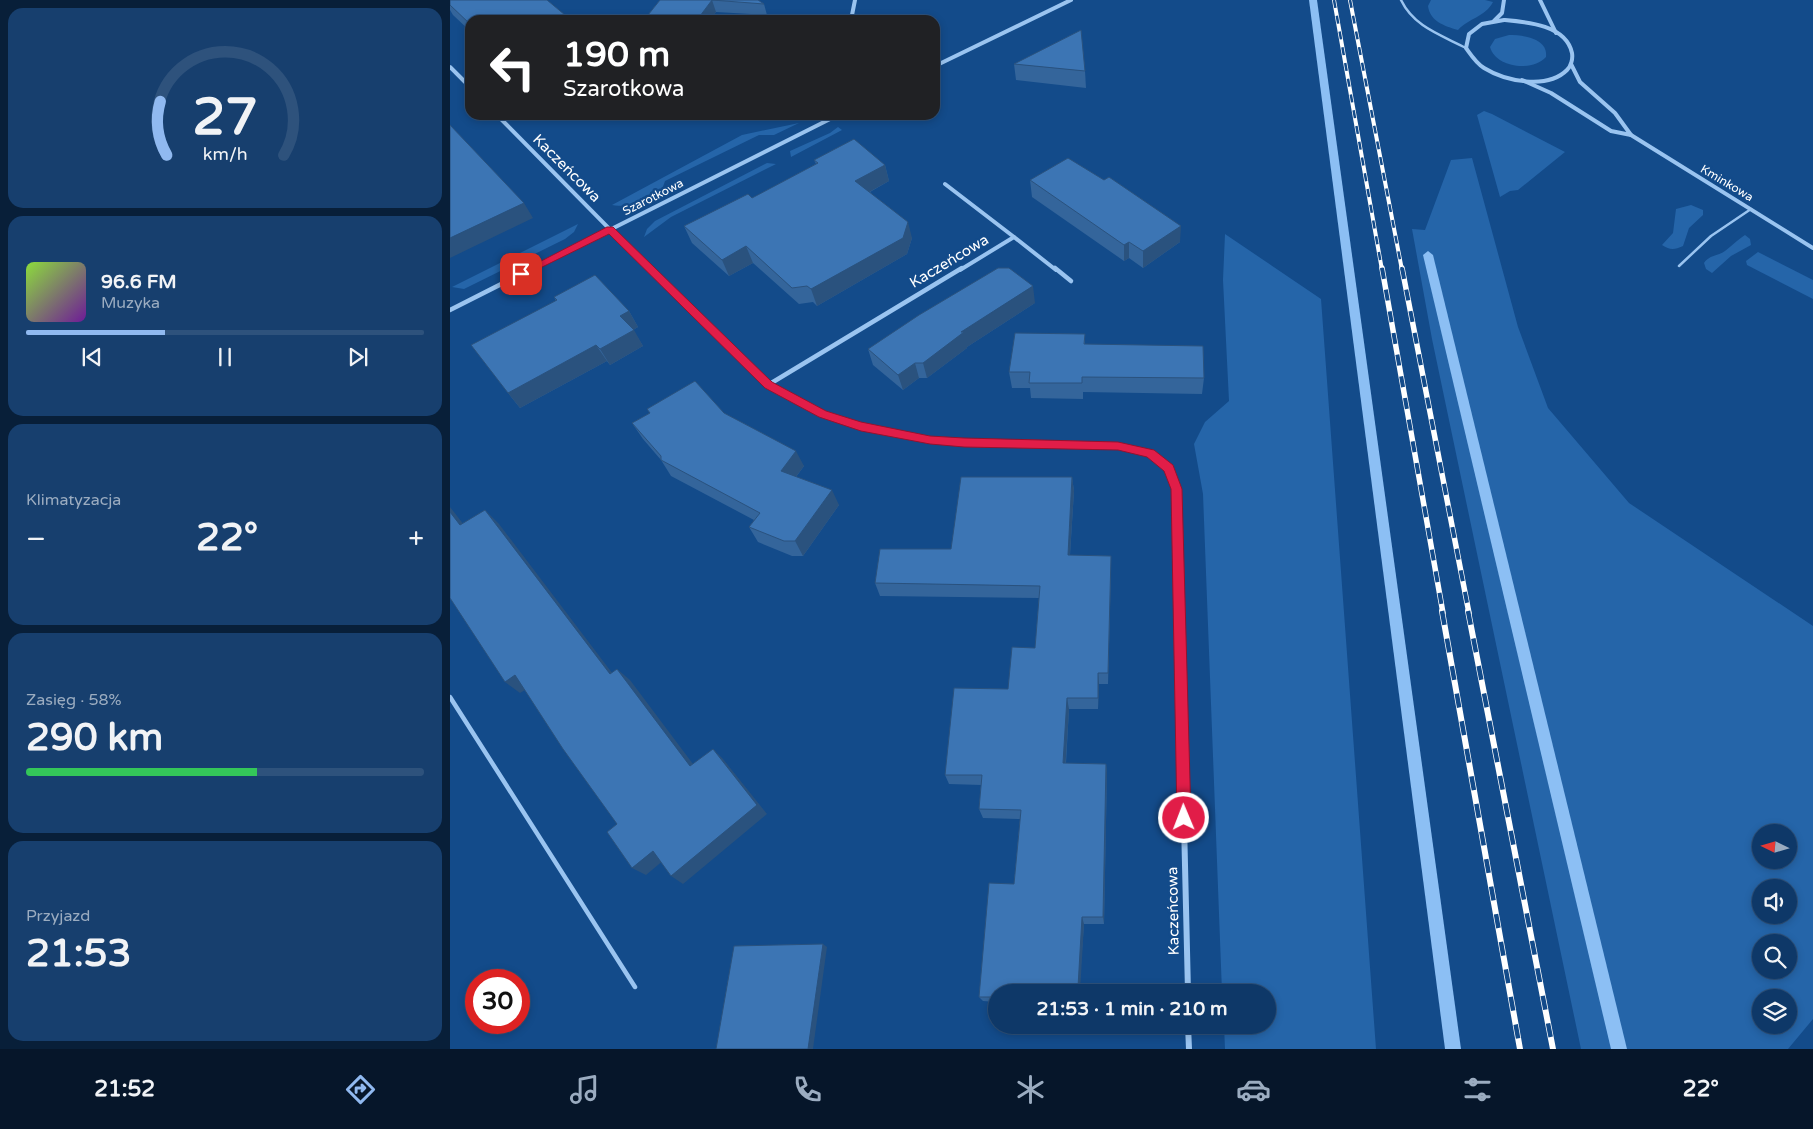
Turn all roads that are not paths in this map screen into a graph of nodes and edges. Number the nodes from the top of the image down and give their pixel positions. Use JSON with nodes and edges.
{"nodes":[{"id":1,"x":855,"y":0,"type":"edge"},
{"id":2,"x":1071,"y":0,"type":"edge"},
{"id":3,"x":1401,"y":0,"type":"edge"},
{"id":4,"x":1504,"y":0,"type":"edge"},
{"id":5,"x":1540,"y":0,"type":"edge"},
{"id":6,"x":852,"y":15,"type":"edge"},
{"id":7,"x":1493,"y":22,"type":"junction"},
{"id":8,"x":1556,"y":33,"type":"junction"},
{"id":9,"x":1466,"y":48,"type":"junction"},
{"id":10,"x":940,"y":64,"type":"edge"},
{"id":11,"x":1571,"y":64,"type":"junction"},
{"id":12,"x":450,"y":67,"type":"edge"},
{"id":13,"x":1522,"y":80,"type":"junction"},
{"id":14,"x":465,"y":82,"type":"edge"},
{"id":15,"x":503,"y":120,"type":"edge"},
{"id":16,"x":828,"y":120,"type":"edge"},
{"id":17,"x":1631,"y":135,"type":"junction"},
{"id":18,"x":945,"y":184,"type":"dead end"},
{"id":19,"x":1751,"y":209,"type":"junction"},
{"id":20,"x":610,"y":230,"type":"junction"},
{"id":21,"x":1014,"y":236,"type":"junction"},
{"id":22,"x":1813,"y":248,"type":"edge"},
{"id":23,"x":1679,"y":266,"type":"dead end"},
{"id":24,"x":1071,"y":281,"type":"dead end"},
{"id":25,"x":450,"y":310,"type":"edge"},
{"id":26,"x":768,"y":385,"type":"junction"},
{"id":27,"x":450,"y":697,"type":"edge"},
{"id":28,"x":1188,"y":984,"type":"edge"},
{"id":29,"x":635,"y":987,"type":"dead end"},
{"id":30,"x":1188,"y":1034,"type":"edge"},
{"id":31,"x":1189,"y":1049,"type":"edge"}],
"edges":[{"from":1,"to":6,"type":"street"},
{"from":2,"to":10,"type":"street"},
{"from":3,"to":9,"type":"lane"},
{"from":4,"to":7,"type":"street"},
{"from":5,"to":8,"type":"street"},
{"from":7,"to":8,"type":"street"},
{"from":7,"to":9,"type":"street"},
{"from":8,"to":11,"type":"street"},
{"from":9,"to":13,"type":"street"},
{"from":11,"to":13,"type":"street"},
{"from":11,"to":17,"type":"street"},
{"from":12,"to":14,"type":"street"},
{"from":13,"to":17,"type":"street"},
{"from":15,"to":20,"type":"street","name":"Kaczeńcowa"},
{"from":16,"to":20,"type":"street","name":"Szarotkowa"},
{"from":17,"to":19,"type":"street","name":"Kminkowa"},
{"from":18,"to":21,"type":"street","name":"Kaczeńcowa"},
{"from":19,"to":22,"type":"street","name":"Kminkowa"},
{"from":19,"to":23,"type":"lane"},
{"from":20,"to":25,"type":"street","name":"Szarotkowa"},
{"from":20,"to":26,"type":"street","name":"Kaczeńcowa"},
{"from":21,"to":24,"type":"street","name":"Kaczeńcowa"},
{"from":21,"to":26,"type":"street","name":"Kaczeńcowa"},
{"from":26,"to":28,"type":"street","name":"Kaczeńcowa"},
{"from":27,"to":29,"type":"lane"},
{"from":30,"to":31,"type":"street"}]}
